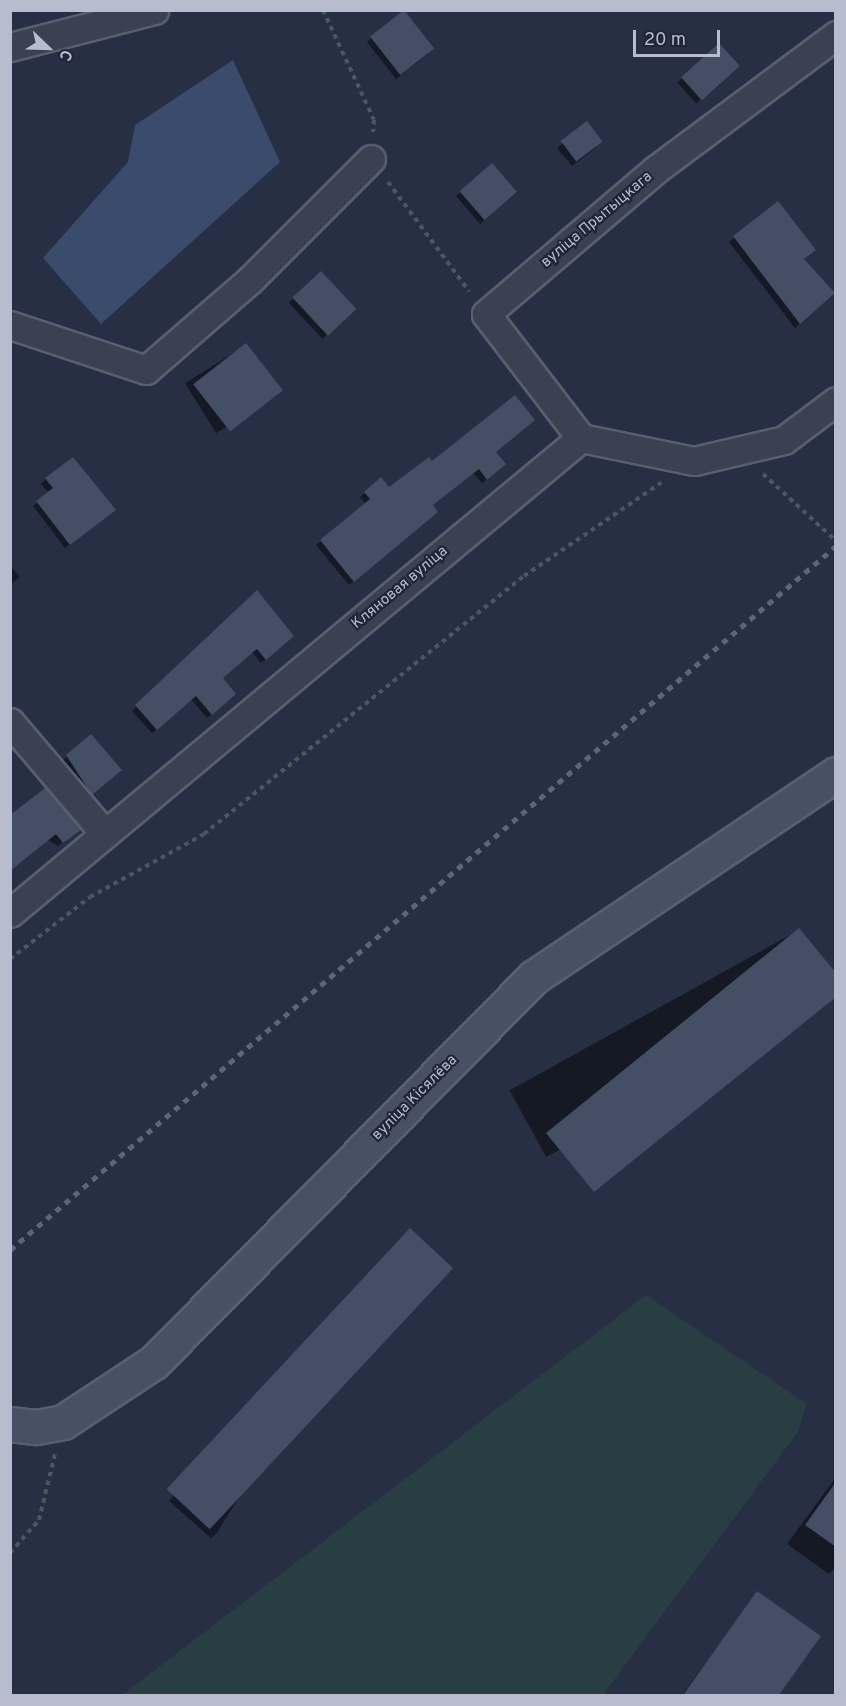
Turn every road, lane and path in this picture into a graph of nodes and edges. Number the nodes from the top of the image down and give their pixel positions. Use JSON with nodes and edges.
{"nodes":[{"id":1,"x":154,"y":10,"type":"edge"},
{"id":2,"x":836,"y":35,"type":"edge"},
{"id":3,"x":10,"y":48,"type":"edge"},
{"id":4,"x":371,"y":159,"type":"dead end"},
{"id":5,"x":10,"y":324,"type":"edge"},
{"id":6,"x":836,"y":401,"type":"edge"},
{"id":7,"x":581,"y":438,"type":"junction"},
{"id":8,"x":738,"y":452,"type":"junction"},
{"id":9,"x":694,"y":461,"type":"junction"},
{"id":10,"x":836,"y":541,"type":"edge"},
{"id":11,"x":10,"y":722,"type":"edge"},
{"id":12,"x":836,"y":774,"type":"edge"},
{"id":13,"x":104,"y":833,"type":"junction"},
{"id":14,"x":10,"y":913,"type":"edge"},
{"id":15,"x":10,"y":959,"type":"edge"},
{"id":16,"x":63,"y":1422,"type":"junction"},
{"id":17,"x":10,"y":1424,"type":"edge"},
{"id":18,"x":10,"y":1553,"type":"edge"}],
"edges":[{"from":1,"to":3,"type":"street"},
{"from":2,"to":7,"type":"street","name":"вуліца Прытыцкага"},
{"from":4,"to":5,"type":"street"},
{"from":6,"to":8,"type":"street"},
{"from":7,"to":9,"type":"street"},
{"from":7,"to":13,"type":"street","name":"Кляновая вуліца"},
{"from":8,"to":9,"type":"street"},
{"from":8,"to":10,"type":"path"},
{"from":9,"to":15,"type":"path"},
{"from":11,"to":13,"type":"street"},
{"from":12,"to":16,"type":"street","name":"вуліца Кісялёва"},
{"from":13,"to":14,"type":"street","name":"Кляновая вуліца"},
{"from":16,"to":17,"type":"street","name":"вуліца Кісялёва"},
{"from":16,"to":18,"type":"path"}]}
